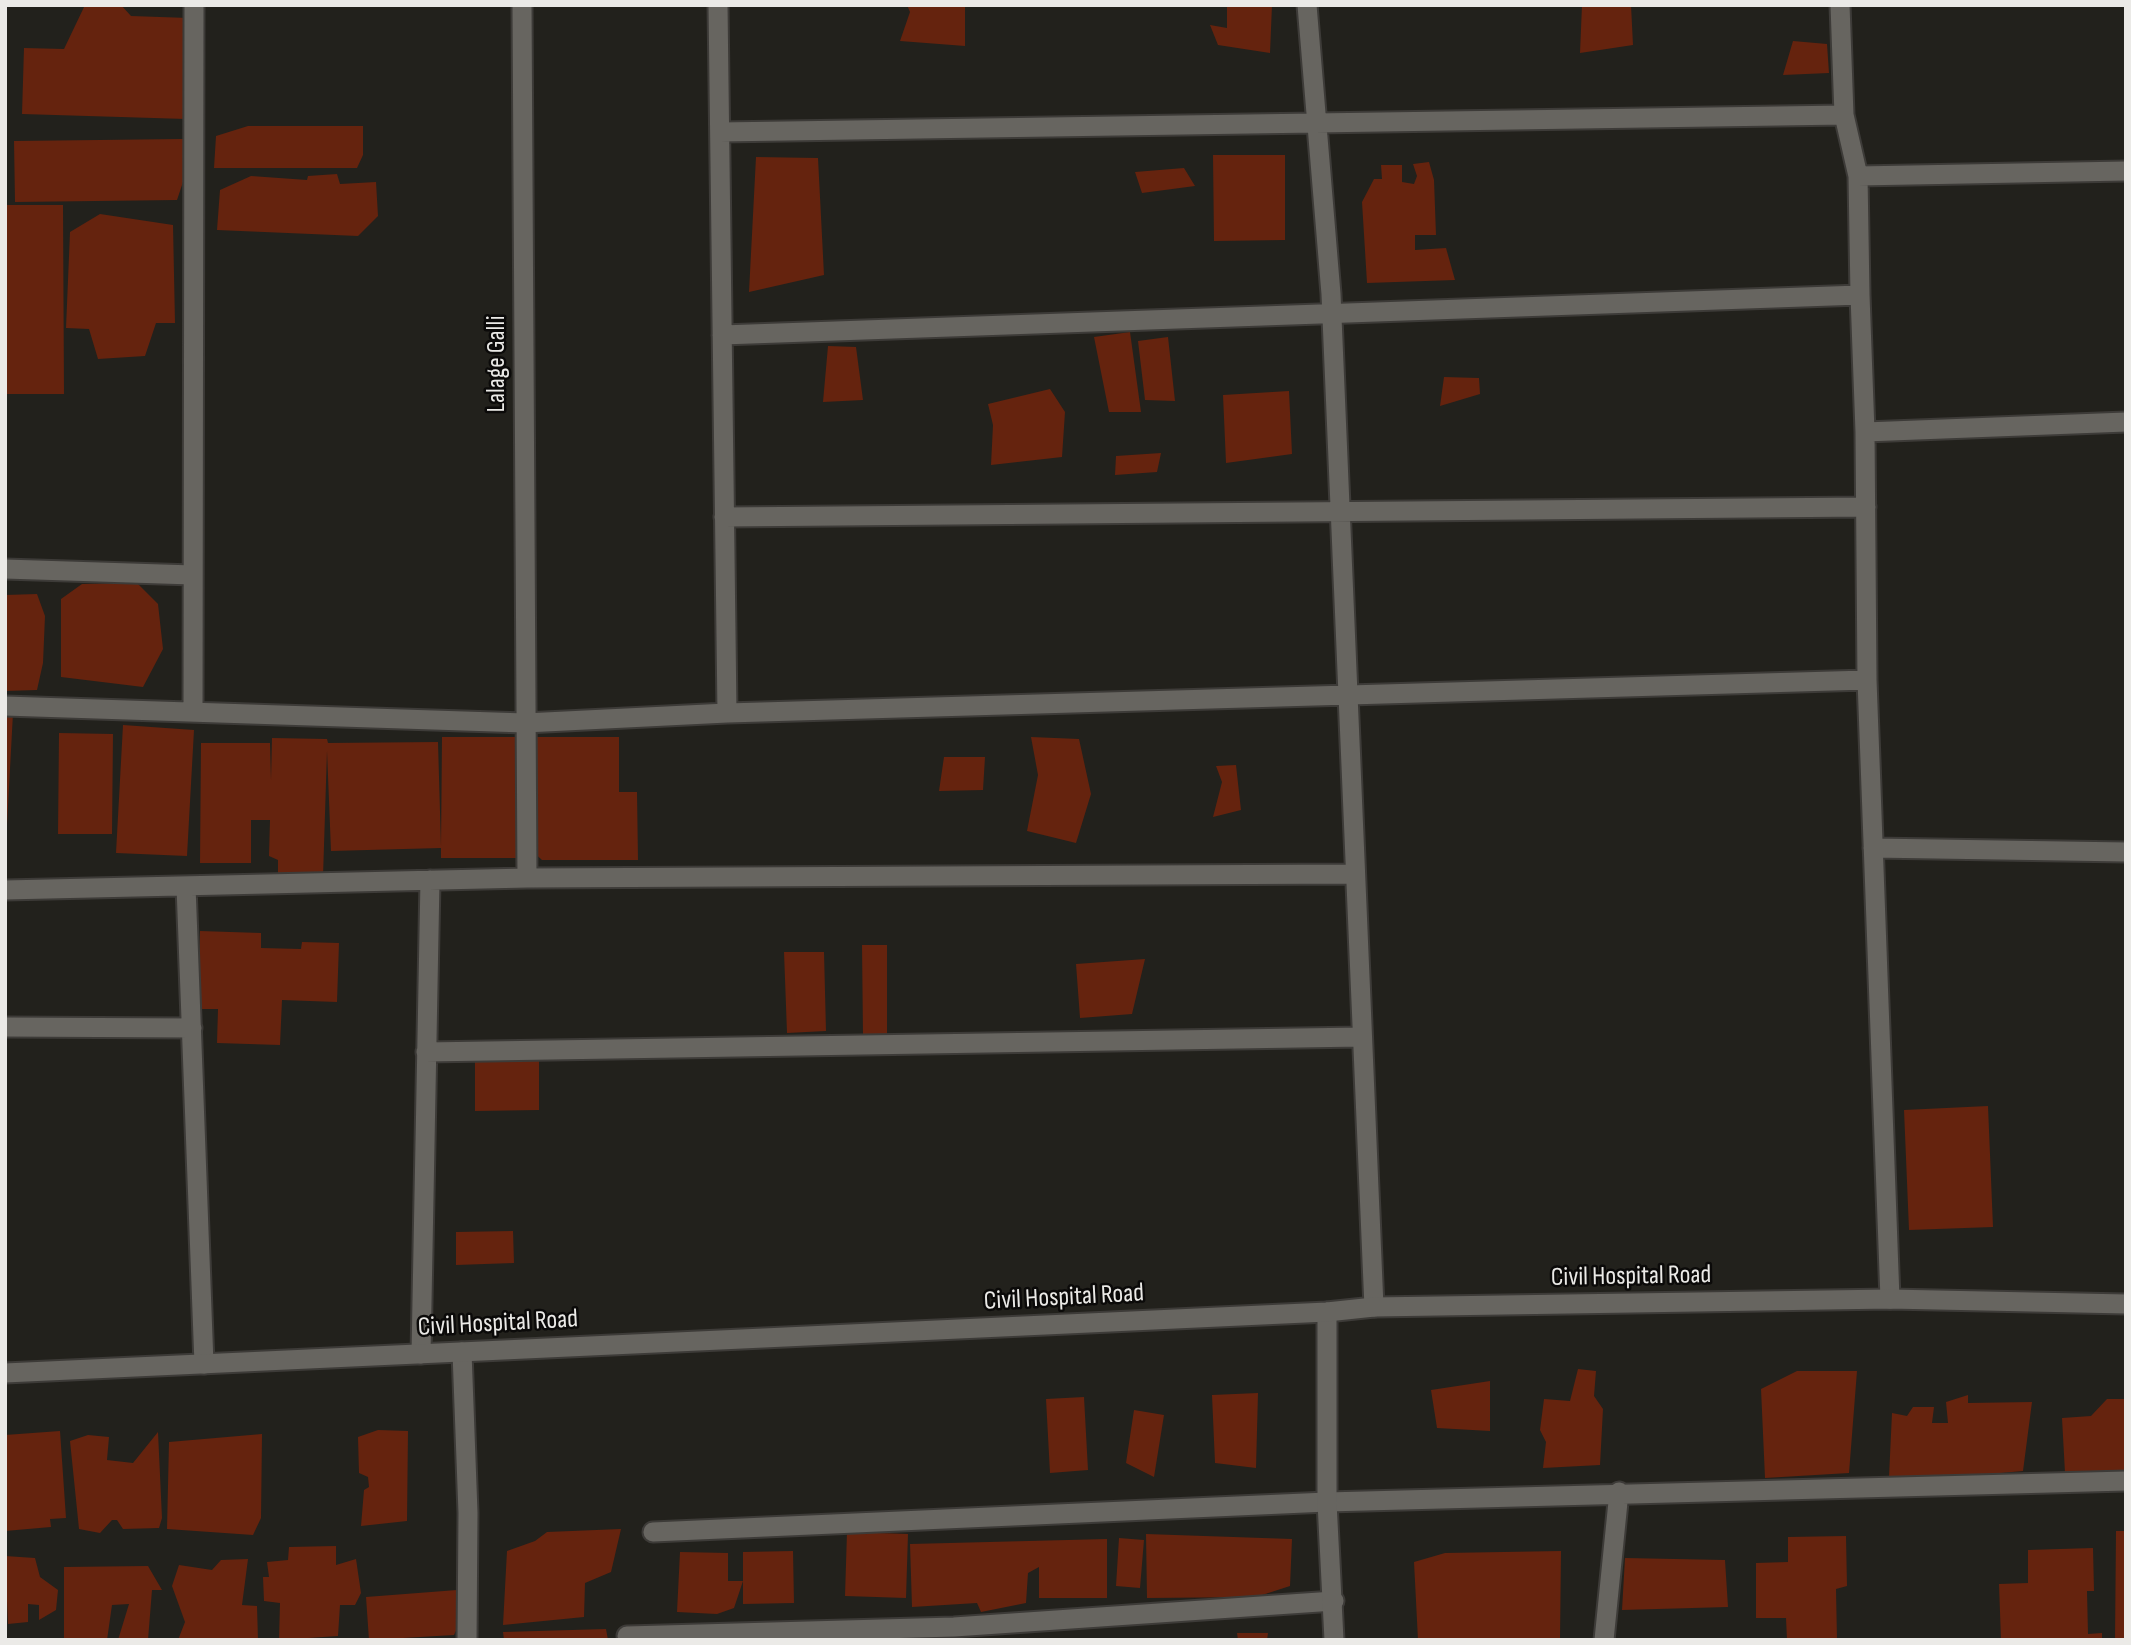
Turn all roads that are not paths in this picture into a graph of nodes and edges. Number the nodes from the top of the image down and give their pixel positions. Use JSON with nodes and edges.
{"nodes":[{"id":1,"x":194,"y":5,"type":"edge"},
{"id":2,"x":522,"y":5,"type":"edge"},
{"id":3,"x":718,"y":5,"type":"edge"},
{"id":4,"x":1307,"y":5,"type":"edge"},
{"id":5,"x":1840,"y":5,"type":"edge"},
{"id":6,"x":1844,"y":115,"type":"junction"},
{"id":7,"x":1317,"y":124,"type":"junction"},
{"id":8,"x":719,"y":132,"type":"junction"},
{"id":9,"x":2126,"y":172,"type":"edge"},
{"id":10,"x":1858,"y":176,"type":"junction"},
{"id":11,"x":1860,"y":295,"type":"junction"},
{"id":12,"x":1331,"y":315,"type":"junction"},
{"id":13,"x":722,"y":335,"type":"junction"},
{"id":14,"x":2126,"y":422,"type":"edge"},
{"id":15,"x":1865,"y":432,"type":"junction"},
{"id":16,"x":1866,"y":507,"type":"junction"},
{"id":17,"x":1339,"y":511,"type":"junction"},
{"id":18,"x":724,"y":517,"type":"junction"},
{"id":19,"x":5,"y":569,"type":"edge"},
{"id":20,"x":193,"y":575,"type":"junction"},
{"id":21,"x":1867,"y":680,"type":"junction"},
{"id":22,"x":1346,"y":696,"type":"junction"},
{"id":23,"x":5,"y":706,"type":"edge"},
{"id":24,"x":193,"y":712,"type":"junction"},
{"id":25,"x":727,"y":713,"type":"junction"},
{"id":26,"x":525,"y":723,"type":"junction"},
{"id":27,"x":1873,"y":848,"type":"junction"},
{"id":28,"x":2126,"y":852,"type":"edge"},
{"id":29,"x":1354,"y":874,"type":"junction"},
{"id":30,"x":527,"y":878,"type":"junction"},
{"id":31,"x":430,"y":880,"type":"junction"},
{"id":32,"x":186,"y":886,"type":"junction"},
{"id":33,"x":5,"y":890,"type":"edge"},
{"id":34,"x":5,"y":1027,"type":"edge"},
{"id":35,"x":192,"y":1028,"type":"junction"},
{"id":36,"x":1361,"y":1037,"type":"junction"},
{"id":37,"x":426,"y":1052,"type":"junction"},
{"id":38,"x":1890,"y":1299,"type":"junction"},
{"id":39,"x":2126,"y":1304,"type":"edge"},
{"id":40,"x":1374,"y":1307,"type":"junction"},
{"id":41,"x":1327,"y":1312,"type":"junction"},
{"id":42,"x":462,"y":1352,"type":"junction"},
{"id":43,"x":421,"y":1354,"type":"junction"},
{"id":44,"x":204,"y":1364,"type":"junction"},
{"id":45,"x":5,"y":1373,"type":"edge"},
{"id":46,"x":2126,"y":1481,"type":"edge"},
{"id":47,"x":1619,"y":1492,"type":"junction"},
{"id":48,"x":1327,"y":1502,"type":"junction"},
{"id":49,"x":653,"y":1532,"type":"dead end"},
{"id":50,"x":1334,"y":1601,"type":"junction"},
{"id":51,"x":627,"y":1636,"type":"dead end"},
{"id":52,"x":467,"y":1640,"type":"edge"},
{"id":53,"x":1334,"y":1640,"type":"edge"},
{"id":54,"x":1604,"y":1640,"type":"edge"}],
"edges":[{"from":1,"to":20,"type":"street"},
{"from":2,"to":26,"type":"street","name":"Lalage Galli"},
{"from":3,"to":8,"type":"street"},
{"from":4,"to":7,"type":"street"},
{"from":5,"to":6,"type":"street"},
{"from":6,"to":7,"type":"street"},
{"from":6,"to":10,"type":"street"},
{"from":7,"to":8,"type":"street"},
{"from":7,"to":12,"type":"street"},
{"from":8,"to":13,"type":"street"},
{"from":9,"to":10,"type":"street"},
{"from":10,"to":11,"type":"street"},
{"from":11,"to":12,"type":"street"},
{"from":11,"to":15,"type":"street"},
{"from":12,"to":13,"type":"street"},
{"from":12,"to":17,"type":"street"},
{"from":13,"to":18,"type":"street"},
{"from":14,"to":15,"type":"street"},
{"from":15,"to":16,"type":"street"},
{"from":16,"to":17,"type":"street"},
{"from":16,"to":21,"type":"street"},
{"from":17,"to":18,"type":"street"},
{"from":17,"to":22,"type":"street"},
{"from":18,"to":25,"type":"street"},
{"from":19,"to":20,"type":"street"},
{"from":20,"to":24,"type":"street"},
{"from":21,"to":22,"type":"street"},
{"from":21,"to":27,"type":"street"},
{"from":22,"to":25,"type":"street"},
{"from":22,"to":29,"type":"street"},
{"from":23,"to":24,"type":"street"},
{"from":24,"to":26,"type":"street"},
{"from":25,"to":26,"type":"street"},
{"from":26,"to":30,"type":"street","name":"Lalage Galli"},
{"from":27,"to":28,"type":"street"},
{"from":27,"to":38,"type":"street"},
{"from":29,"to":30,"type":"street"},
{"from":29,"to":36,"type":"street"},
{"from":30,"to":31,"type":"street"},
{"from":31,"to":32,"type":"street"},
{"from":31,"to":37,"type":"street"},
{"from":32,"to":33,"type":"street"},
{"from":32,"to":35,"type":"street"},
{"from":34,"to":35,"type":"street"},
{"from":35,"to":44,"type":"street"},
{"from":36,"to":37,"type":"street"},
{"from":36,"to":40,"type":"street"},
{"from":37,"to":43,"type":"street"},
{"from":38,"to":39,"type":"street","name":"Civil Hospital Road"},
{"from":38,"to":40,"type":"street","name":"Civil Hospital Road"},
{"from":40,"to":41,"type":"street","name":"Civil Hospital Road"},
{"from":41,"to":42,"type":"street","name":"Civil Hospital Road"},
{"from":41,"to":48,"type":"street"},
{"from":42,"to":43,"type":"street","name":"Civil Hospital Road"},
{"from":42,"to":52,"type":"street"},
{"from":43,"to":44,"type":"street","name":"Civil Hospital Road"},
{"from":44,"to":45,"type":"street","name":"Civil Hospital Road"},
{"from":46,"to":47,"type":"street"},
{"from":47,"to":48,"type":"street"},
{"from":47,"to":54,"type":"street"},
{"from":48,"to":49,"type":"street"},
{"from":48,"to":50,"type":"street"},
{"from":50,"to":51,"type":"street"},
{"from":50,"to":53,"type":"street"}]}
